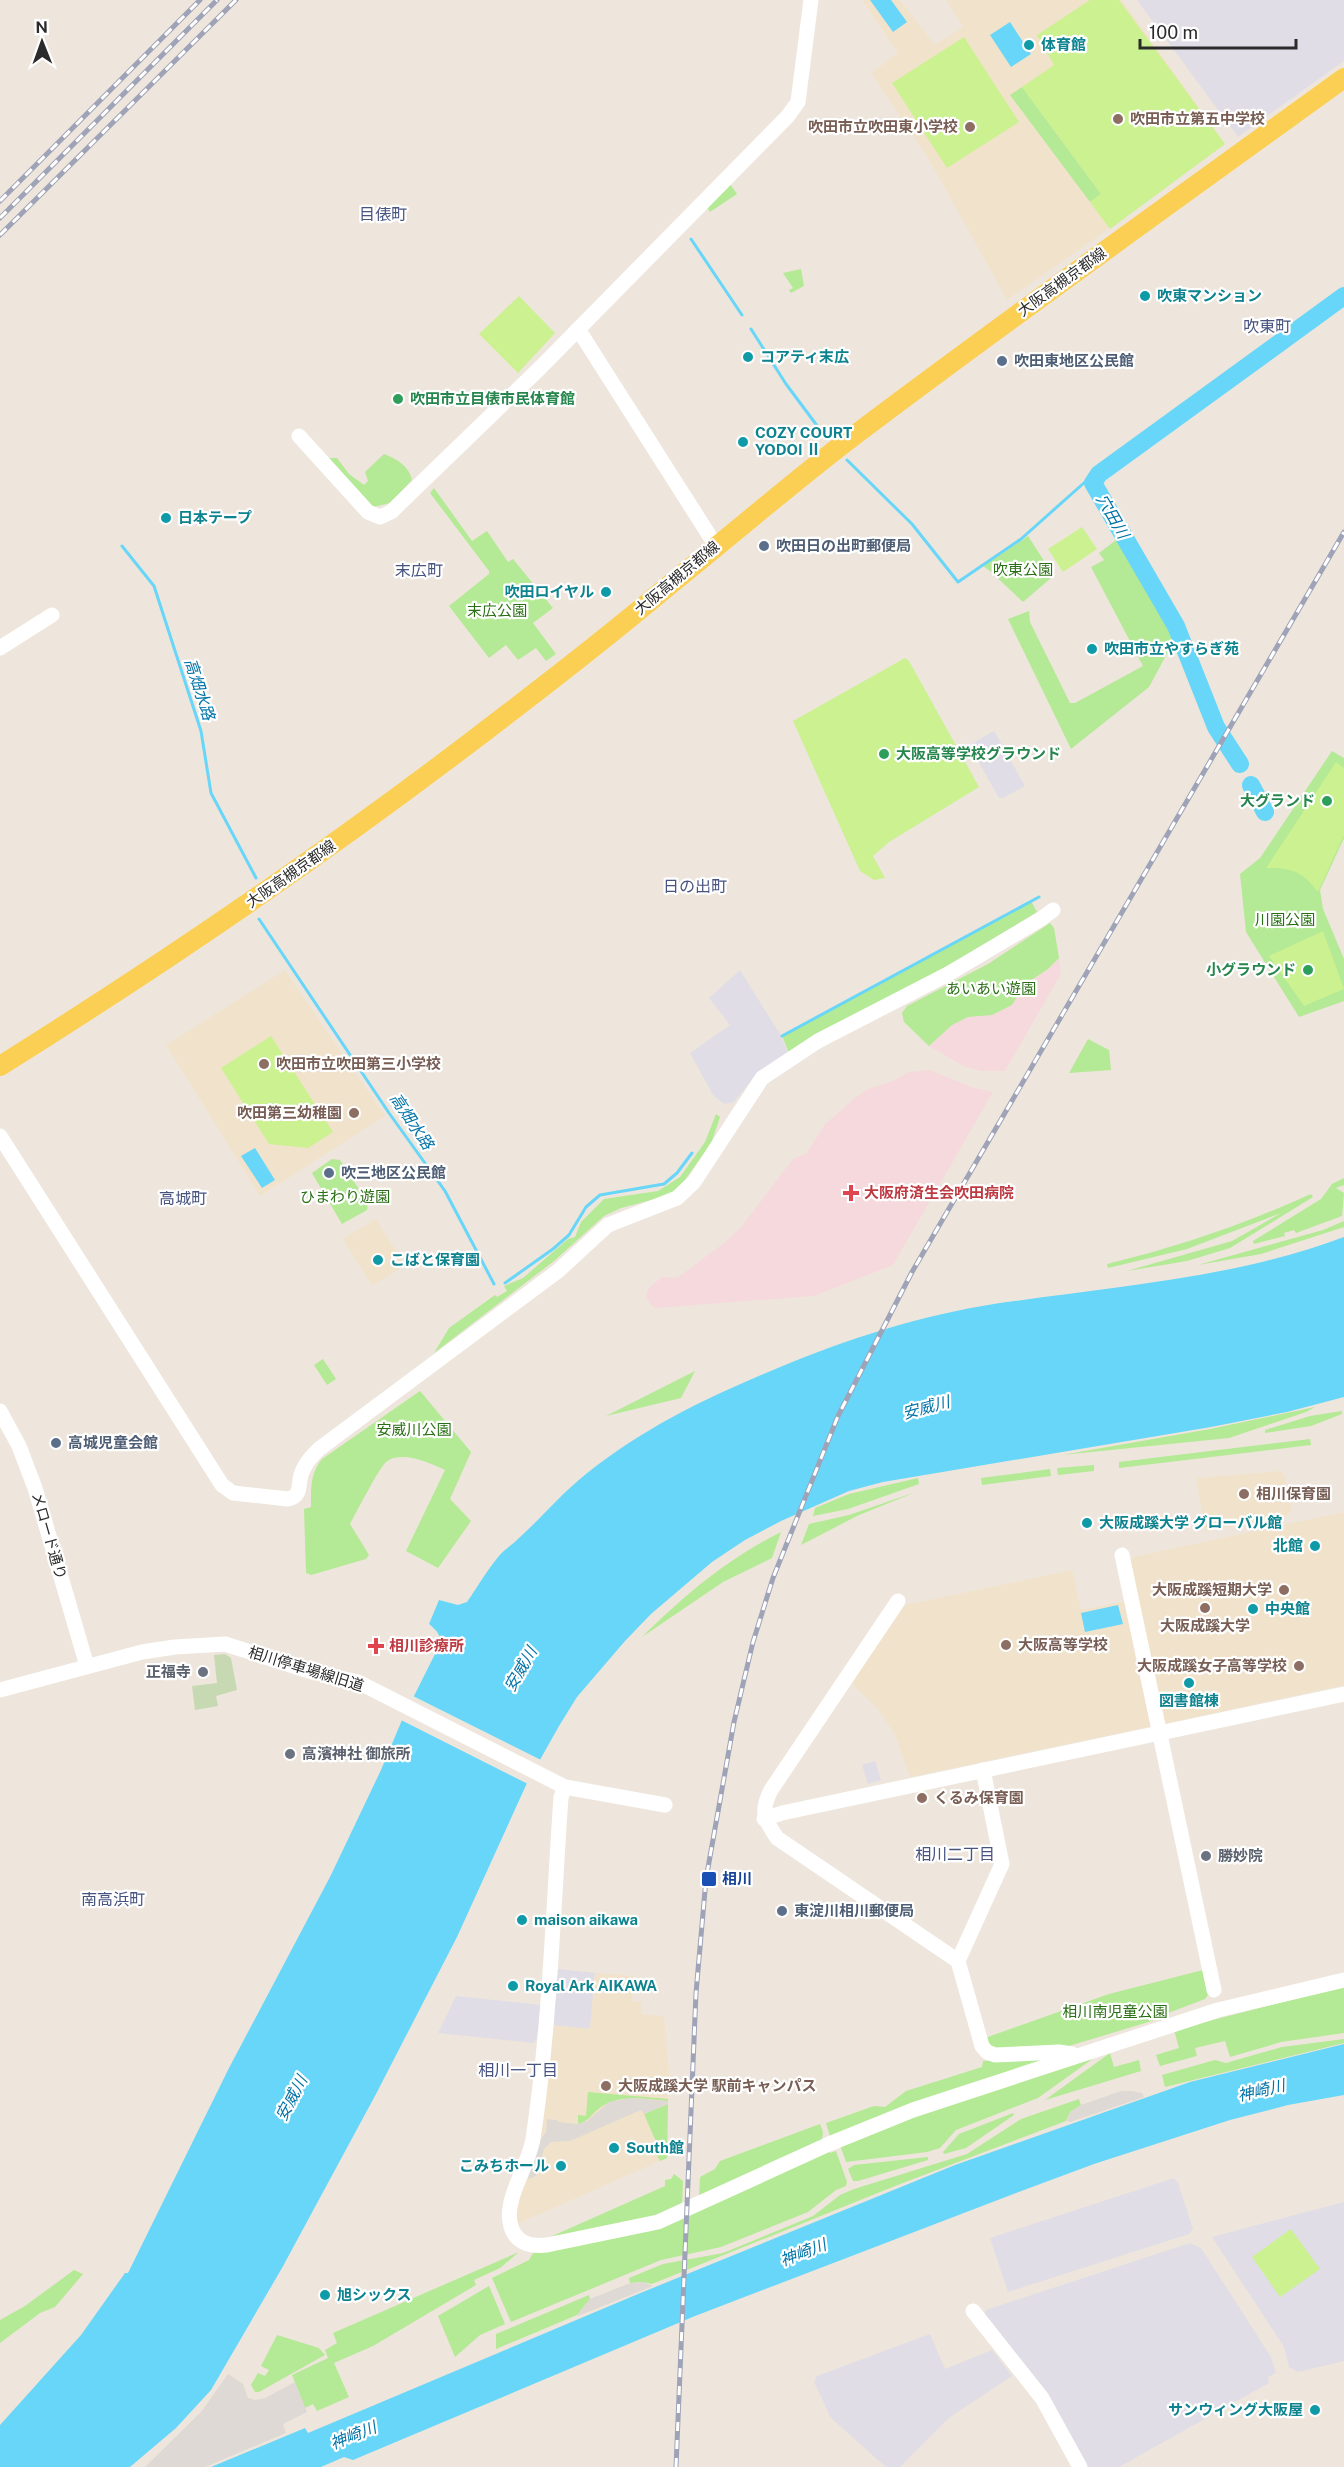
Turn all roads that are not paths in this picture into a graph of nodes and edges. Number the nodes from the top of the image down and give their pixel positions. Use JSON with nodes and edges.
{"nodes":[{"id":1,"x":811,"y":0,"type":"edge"},
{"id":2,"x":1344,"y":78,"type":"edge"},
{"id":3,"x":578,"y":329,"type":"junction"},
{"id":4,"x":299,"y":436,"type":"dead end"},
{"id":5,"x":716,"y":546,"type":"junction"},
{"id":6,"x":52,"y":615,"type":"dead end"},
{"id":7,"x":0,"y":648,"type":"edge"},
{"id":8,"x":1053,"y":910,"type":"dead end"},
{"id":9,"x":0,"y":1065,"type":"edge"},
{"id":10,"x":0,"y":1136,"type":"edge"},
{"id":11,"x":0,"y":1411,"type":"edge"},
{"id":12,"x":1122,"y":1555,"type":"dead end"},
{"id":13,"x":898,"y":1601,"type":"dead end"},
{"id":14,"x":87,"y":1666,"type":"junction"},
{"id":15,"x":0,"y":1690,"type":"edge"},
{"id":16,"x":1344,"y":1694,"type":"edge"},
{"id":17,"x":1160,"y":1733,"type":"junction"},
{"id":18,"x":983,"y":1770,"type":"junction"},
{"id":19,"x":565,"y":1787,"type":"junction"},
{"id":20,"x":665,"y":1805,"type":"dead end"},
{"id":21,"x":764,"y":1819,"type":"junction"},
{"id":22,"x":958,"y":1961,"type":"junction"},
{"id":23,"x":1344,"y":1980,"type":"edge"},
{"id":24,"x":1214,"y":1990,"type":"dead end"},
{"id":25,"x":1078,"y":2055,"type":"junction"},
{"id":26,"x":973,"y":2311,"type":"dead end"},
{"id":27,"x":1080,"y":2467,"type":"edge"}],
"edges":[{"from":1,"to":3,"type":"street"},
{"from":2,"to":5,"type":"main road","name":"大阪高槻京都線"},
{"from":3,"to":4,"type":"street"},
{"from":3,"to":5,"type":"street"},
{"from":5,"to":9,"type":"main road","name":"大阪高槻京都線"},
{"from":6,"to":7,"type":"street"},
{"from":8,"to":10,"type":"street"},
{"from":11,"to":14,"type":"street","name":"メロード通り"},
{"from":12,"to":17,"type":"street"},
{"from":13,"to":21,"type":"street"},
{"from":14,"to":15,"type":"street","name":"相川停車場線旧道"},
{"from":14,"to":19,"type":"street","name":"相川停車場線旧道"},
{"from":16,"to":17,"type":"street"},
{"from":17,"to":18,"type":"street"},
{"from":17,"to":24,"type":"street"},
{"from":18,"to":21,"type":"street"},
{"from":18,"to":22,"type":"street"},
{"from":19,"to":20,"type":"street","name":"相川停車場線旧道"},
{"from":19,"to":25,"type":"street"},
{"from":21,"to":22,"type":"street"},
{"from":22,"to":25,"type":"street"},
{"from":23,"to":25,"type":"street"},
{"from":26,"to":27,"type":"street"}]}
